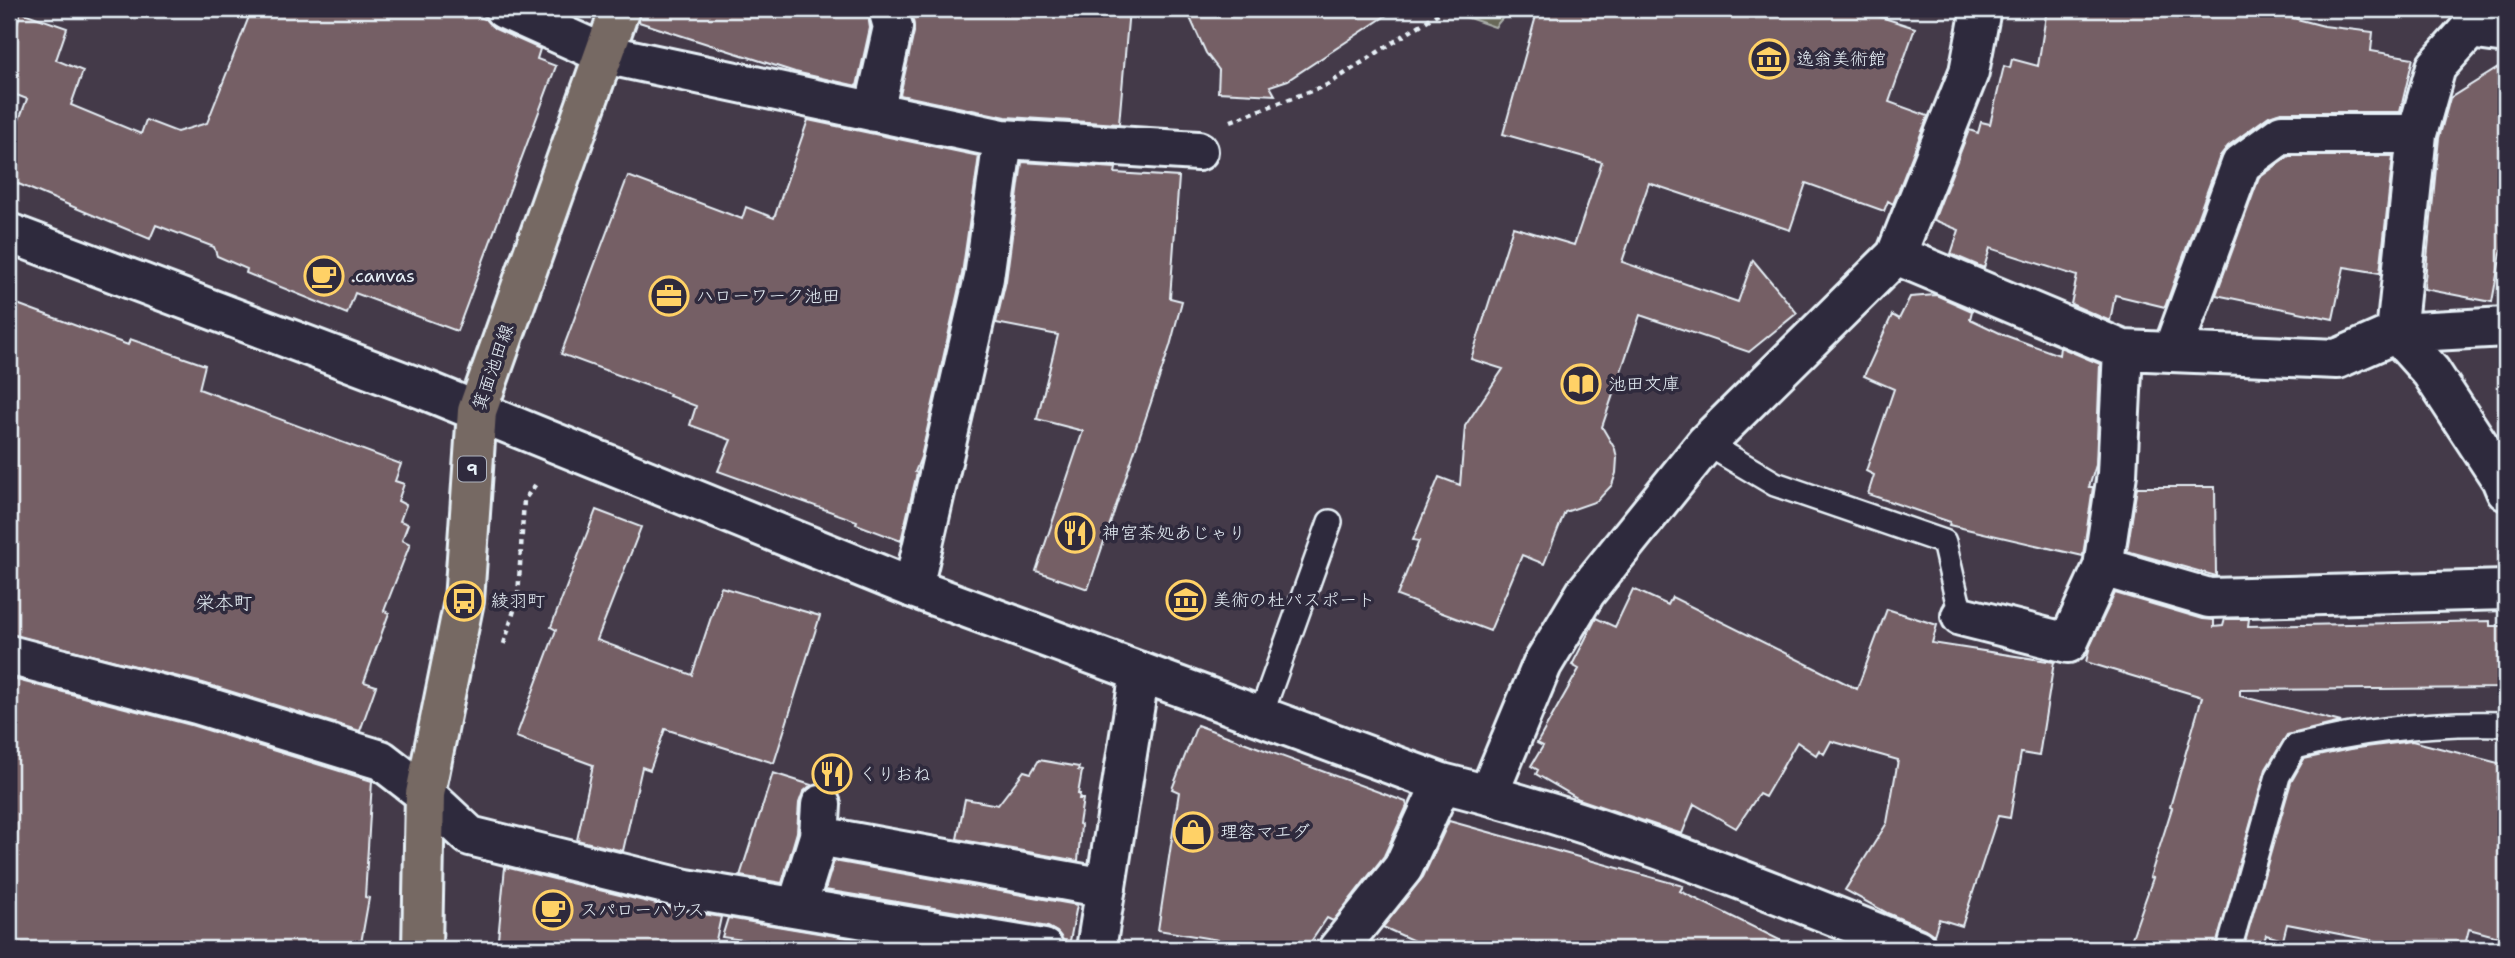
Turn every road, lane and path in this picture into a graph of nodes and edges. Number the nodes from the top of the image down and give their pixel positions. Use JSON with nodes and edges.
{"nodes":[{"id":1,"x":504,"y":9,"type":"edge"},
{"id":2,"x":620,"y":9,"type":"edge"},
{"id":3,"x":888,"y":9,"type":"edge"},
{"id":4,"x":1445,"y":9,"type":"edge"},
{"id":5,"x":1981,"y":9,"type":"edge"},
{"id":6,"x":2506,"y":34,"type":"edge"},
{"id":7,"x":604,"y":54,"type":"junction"},
{"id":8,"x":874,"y":112,"type":"junction"},
{"id":9,"x":2417,"y":134,"type":"junction"},
{"id":10,"x":1003,"y":139,"type":"junction"},
{"id":11,"x":1198,"y":151,"type":"joint"},
{"id":12,"x":9,"y":233,"type":"edge"},
{"id":13,"x":1896,"y":254,"type":"junction"},
{"id":14,"x":2506,"y":327,"type":"edge"},
{"id":15,"x":2396,"y":333,"type":"junction"},
{"id":16,"x":2123,"y":349,"type":"junction"},
{"id":17,"x":2172,"y":352,"type":"junction"},
{"id":18,"x":477,"y":411,"type":"junction"},
{"id":19,"x":1706,"y":443,"type":"junction"},
{"id":20,"x":538,"y":482,"type":"dead end"},
{"id":21,"x":2506,"y":491,"type":"edge"},
{"id":22,"x":1330,"y":522,"type":"dead end"},
{"id":23,"x":2103,"y":567,"type":"junction"},
{"id":24,"x":913,"y":588,"type":"junction"},
{"id":25,"x":2506,"y":590,"type":"edge"},
{"id":26,"x":1961,"y":616,"type":"joint"},
{"id":27,"x":503,"y":648,"type":"dead end"},
{"id":28,"x":9,"y":655,"type":"edge"},
{"id":29,"x":1140,"y":672,"type":"junction"},
{"id":30,"x":1259,"y":717,"type":"junction"},
{"id":31,"x":2506,"y":723,"type":"edge"},
{"id":32,"x":1442,"y":783,"type":"junction"},
{"id":33,"x":425,"y":794,"type":"junction"},
{"id":34,"x":1488,"y":794,"type":"junction"},
{"id":35,"x":1105,"y":888,"type":"junction"},
{"id":36,"x":797,"y":908,"type":"junction"},
{"id":37,"x":422,"y":949,"type":"edge"},
{"id":38,"x":1044,"y":949,"type":"edge"},
{"id":39,"x":1096,"y":949,"type":"edge"},
{"id":40,"x":1338,"y":949,"type":"edge"},
{"id":41,"x":1917,"y":949,"type":"edge"},
{"id":42,"x":2229,"y":949,"type":"edge"}],
"edges":[{"from":1,"to":7,"type":"street"},
{"from":2,"to":7,"type":"main road","name":"箕面池田線","number":"9"},
{"from":3,"to":8,"type":"street"},
{"from":4,"to":11,"type":"path"},
{"from":5,"to":13,"type":"street"},
{"from":6,"to":9,"type":"street"},
{"from":7,"to":8,"type":"street"},
{"from":7,"to":18,"type":"main road","name":"箕面池田線","number":"9"},
{"from":8,"to":10,"type":"street"},
{"from":9,"to":15,"type":"street"},
{"from":9,"to":17,"type":"street"},
{"from":10,"to":11,"type":"street"},
{"from":10,"to":24,"type":"street"},
{"from":12,"to":18,"type":"street"},
{"from":13,"to":16,"type":"street"},
{"from":13,"to":19,"type":"street"},
{"from":14,"to":15,"type":"street"},
{"from":15,"to":17,"type":"street"},
{"from":15,"to":21,"type":"street"},
{"from":16,"to":17,"type":"street"},
{"from":16,"to":23,"type":"street"},
{"from":18,"to":24,"type":"street"},
{"from":18,"to":33,"type":"main road","name":"箕面池田線","number":"9"},
{"from":19,"to":26,"type":"lane"},
{"from":19,"to":34,"type":"street"},
{"from":20,"to":27,"type":"path"},
{"from":22,"to":30,"type":"lane"},
{"from":23,"to":25,"type":"street"},
{"from":23,"to":26,"type":"street"},
{"from":24,"to":29,"type":"street"},
{"from":28,"to":33,"type":"street"},
{"from":29,"to":30,"type":"street"},
{"from":29,"to":35,"type":"street"},
{"from":30,"to":32,"type":"street"},
{"from":31,"to":42,"type":"lane"},
{"from":32,"to":34,"type":"street"},
{"from":32,"to":40,"type":"street"},
{"from":33,"to":36,"type":"street"},
{"from":33,"to":37,"type":"main road","name":"箕面池田線","number":"9"},
{"from":34,"to":41,"type":"street"},
{"from":35,"to":36,"type":"street"},
{"from":35,"to":39,"type":"street"},
{"from":36,"to":38,"type":"street"}]}
